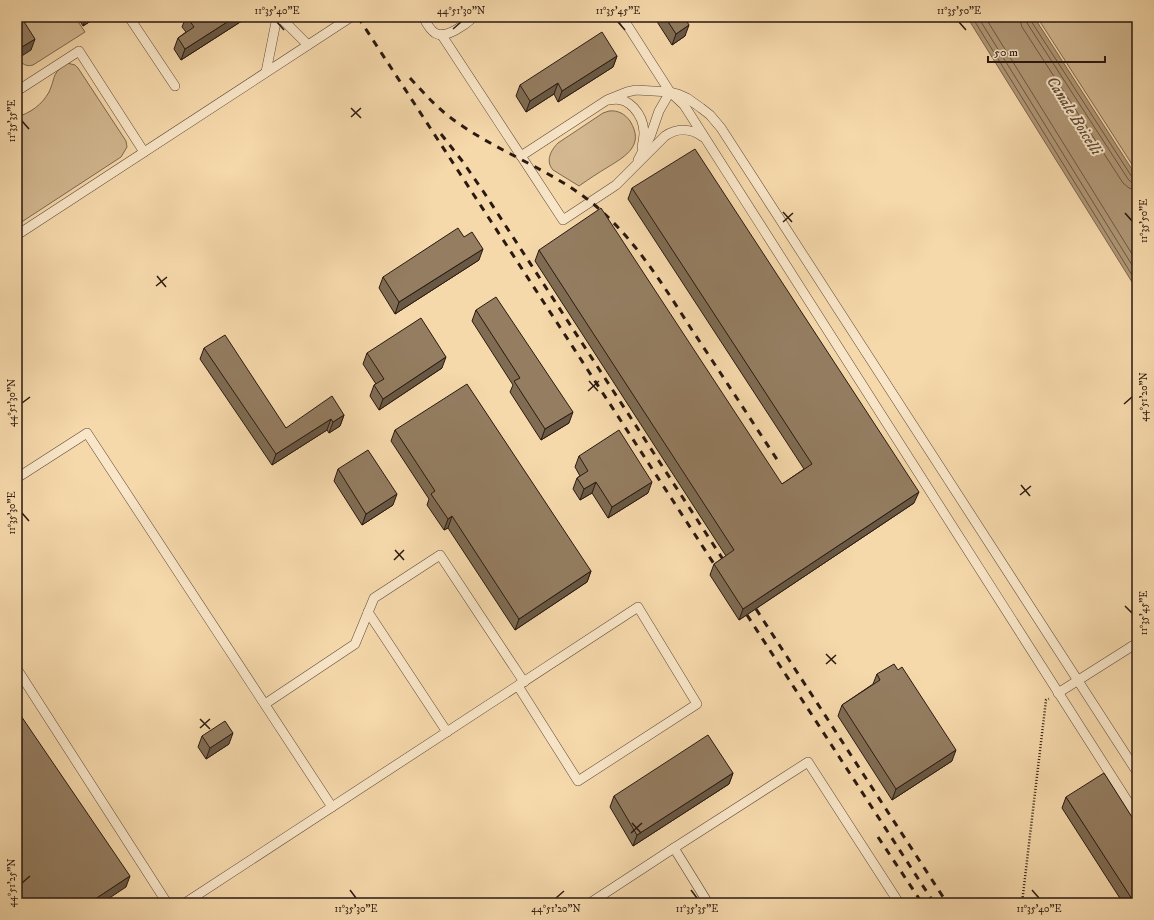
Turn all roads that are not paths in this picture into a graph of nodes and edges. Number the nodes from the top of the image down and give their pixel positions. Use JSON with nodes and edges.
{"nodes":[{"id":1,"x":129,"y":17,"type":"edge"},
{"id":2,"x":278,"y":17,"type":"edge"},
{"id":3,"x":423,"y":17,"type":"edge"},
{"id":4,"x":474,"y":17,"type":"edge"},
{"id":5,"x":622,"y":17,"type":"edge"},
{"id":6,"x":345,"y":19,"type":"edge"},
{"id":7,"x":441,"y":34,"type":"junction"},
{"id":8,"x":308,"y":45,"type":"junction"},
{"id":9,"x":266,"y":72,"type":"junction"},
{"id":10,"x":175,"y":86,"type":"dead end"},
{"id":11,"x":17,"y":91,"type":"edge"},
{"id":12,"x":670,"y":92,"type":"junction"},
{"id":13,"x":604,"y":102,"type":"junction"},
{"id":14,"x":704,"y":138,"type":"junction"},
{"id":15,"x":144,"y":152,"type":"junction"},
{"id":16,"x":641,"y":155,"type":"junction"},
{"id":17,"x":521,"y":156,"type":"junction"},
{"id":18,"x":630,"y":171,"type":"junction"},
{"id":19,"x":17,"y":235,"type":"edge"},
{"id":20,"x":17,"y":478,"type":"edge"},
{"id":21,"x":368,"y":612,"type":"junction"},
{"id":22,"x":1137,"y":643,"type":"edge"},
{"id":23,"x":17,"y":669,"type":"edge"},
{"id":24,"x":1078,"y":680,"type":"junction"},
{"id":25,"x":521,"y":684,"type":"junction"},
{"id":26,"x":1058,"y":693,"type":"junction"},
{"id":27,"x":265,"y":704,"type":"junction"},
{"id":28,"x":447,"y":732,"type":"junction"},
{"id":29,"x":1137,"y":772,"type":"edge"},
{"id":30,"x":332,"y":807,"type":"junction"},
{"id":31,"x":1137,"y":816,"type":"edge"},
{"id":32,"x":674,"y":848,"type":"junction"},
{"id":33,"x":167,"y":903,"type":"edge"},
{"id":34,"x":185,"y":903,"type":"edge"},
{"id":35,"x":590,"y":903,"type":"edge"},
{"id":36,"x":708,"y":903,"type":"edge"},
{"id":37,"x":899,"y":903,"type":"edge"}],
"edges":[{"from":1,"to":10,"type":"lane"},
{"from":2,"to":8,"type":"lane"},
{"from":2,"to":9,"type":"lane"},
{"from":3,"to":7,"type":"lane"},
{"from":4,"to":7,"type":"lane"},
{"from":5,"to":12,"type":"lane"},
{"from":6,"to":8,"type":"lane"},
{"from":7,"to":17,"type":"lane"},
{"from":8,"to":9,"type":"lane"},
{"from":9,"to":15,"type":"lane"},
{"from":11,"to":15,"type":"lane"},
{"from":12,"to":13,"type":"lane"},
{"from":12,"to":14,"type":"lane"},
{"from":12,"to":16,"type":"lane"},
{"from":12,"to":24,"type":"lane"},
{"from":13,"to":16,"type":"lane"},
{"from":13,"to":17,"type":"lane"},
{"from":14,"to":18,"type":"lane"},
{"from":14,"to":26,"type":"lane"},
{"from":15,"to":19,"type":"lane"},
{"from":16,"to":18,"type":"lane"},
{"from":17,"to":18,"type":"lane"},
{"from":20,"to":27,"type":"lane"},
{"from":21,"to":25,"type":"lane"},
{"from":21,"to":27,"type":"lane"},
{"from":21,"to":28,"type":"lane"},
{"from":22,"to":24,"type":"lane"},
{"from":23,"to":33,"type":"lane"},
{"from":24,"to":26,"type":"lane"},
{"from":24,"to":29,"type":"lane"},
{"from":25,"to":25,"type":"lane"},
{"from":25,"to":28,"type":"lane"},
{"from":26,"to":31,"type":"lane"},
{"from":27,"to":30,"type":"lane"},
{"from":28,"to":30,"type":"lane"},
{"from":30,"to":34,"type":"lane"},
{"from":32,"to":35,"type":"lane"},
{"from":32,"to":36,"type":"lane"},
{"from":32,"to":37,"type":"lane"}]}
